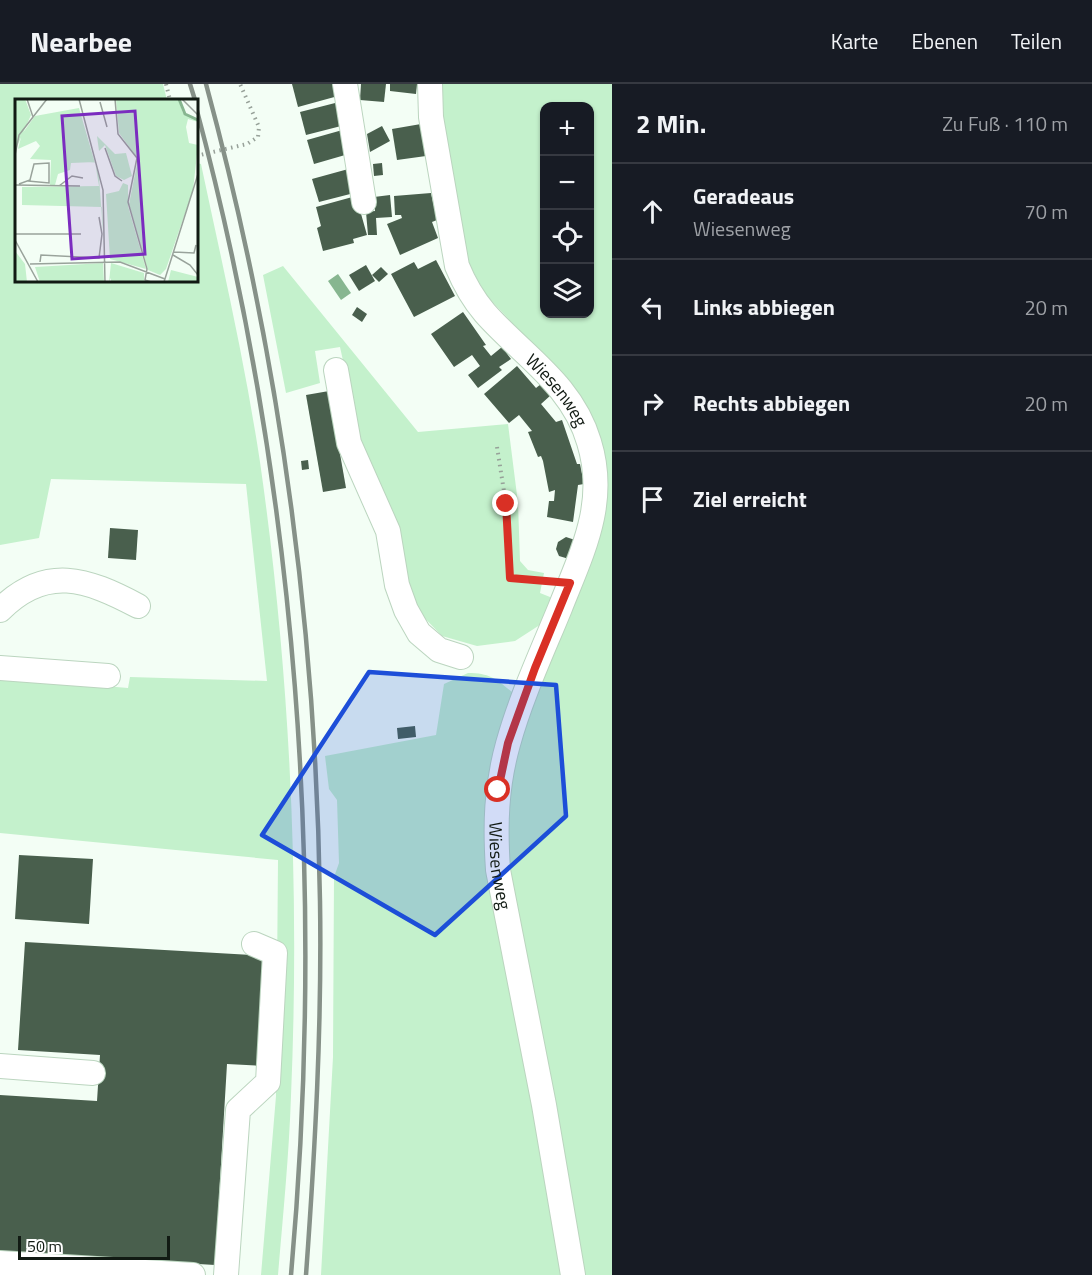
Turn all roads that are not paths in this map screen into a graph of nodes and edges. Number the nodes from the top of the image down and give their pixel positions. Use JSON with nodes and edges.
{"nodes":[{"id":1,"x":345,"y":84,"type":"edge"},
{"id":2,"x":430,"y":84,"type":"edge"},
{"id":3,"x":364,"y":202,"type":"dead end"},
{"id":4,"x":336,"y":370,"type":"dead end"},
{"id":5,"x":138,"y":606,"type":"dead end"},
{"id":6,"x":0,"y":610,"type":"edge"},
{"id":7,"x":461,"y":657,"type":"dead end"},
{"id":8,"x":0,"y":668,"type":"edge"},
{"id":9,"x":108,"y":676,"type":"dead end"},
{"id":10,"x":254,"y":944,"type":"dead end"},
{"id":11,"x":0,"y":1066,"type":"edge"},
{"id":12,"x":93,"y":1073,"type":"dead end"},
{"id":13,"x":0,"y":1263,"type":"edge"},
{"id":14,"x":193,"y":1275,"type":"edge"},
{"id":15,"x":226,"y":1275,"type":"edge"},
{"id":16,"x":573,"y":1275,"type":"edge"}],
"edges":[{"from":1,"to":3,"type":"street"},
{"from":2,"to":16,"type":"street","name":"Wiesenweg"},
{"from":4,"to":7,"type":"street"},
{"from":5,"to":6,"type":"street"},
{"from":8,"to":9,"type":"street"},
{"from":10,"to":15,"type":"street"},
{"from":11,"to":12,"type":"street"},
{"from":13,"to":14,"type":"street"}]}
